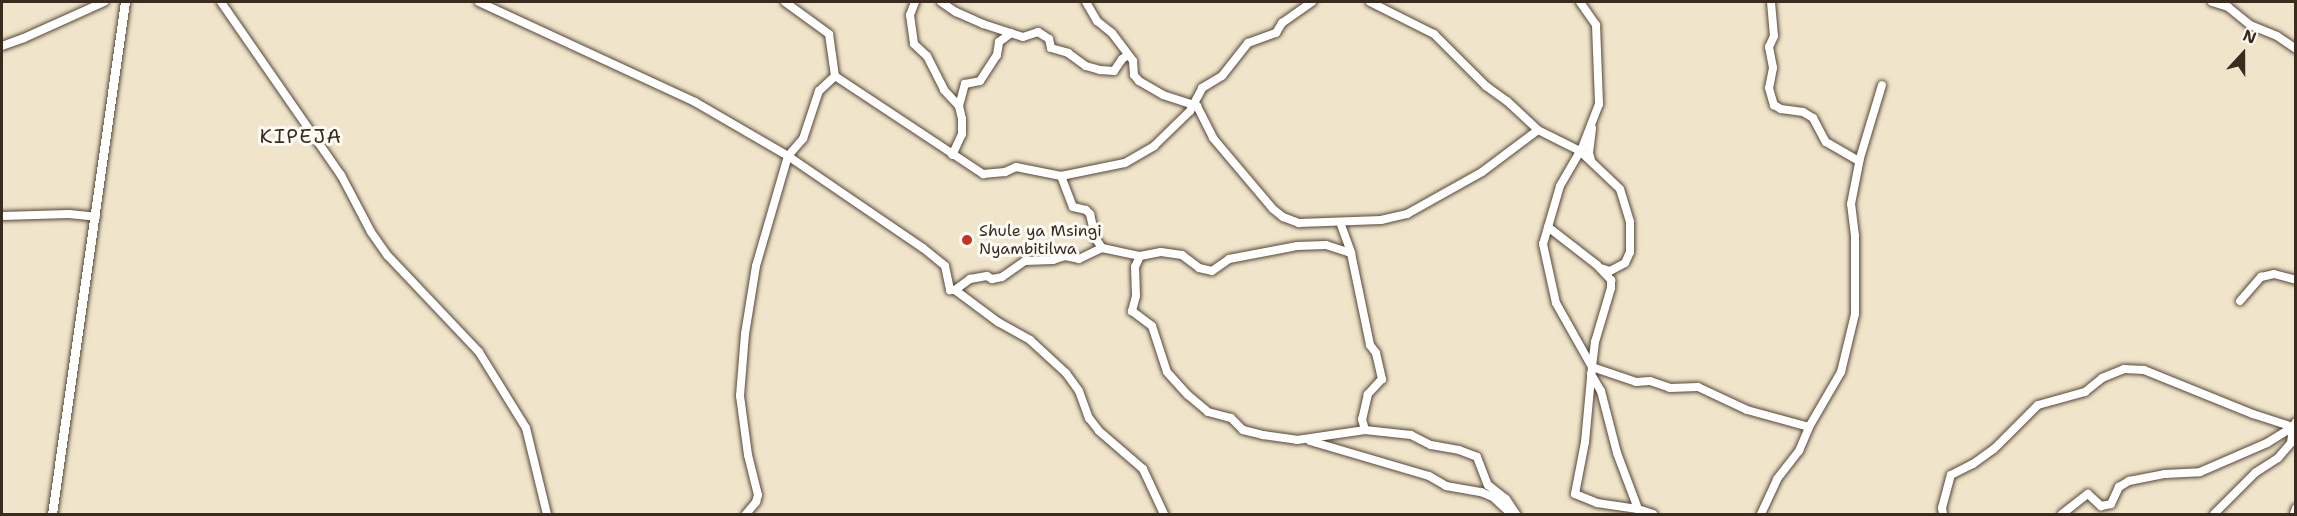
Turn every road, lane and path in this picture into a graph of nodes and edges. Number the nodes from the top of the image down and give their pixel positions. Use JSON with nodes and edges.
{"nodes":[{"id":1,"x":104,"y":2,"type":"edge"},
{"id":2,"x":125,"y":2,"type":"edge"},
{"id":3,"x":221,"y":2,"type":"edge"},
{"id":4,"x":479,"y":2,"type":"edge"},
{"id":5,"x":785,"y":2,"type":"edge"},
{"id":6,"x":915,"y":2,"type":"edge"},
{"id":7,"x":941,"y":2,"type":"edge"},
{"id":8,"x":1086,"y":2,"type":"edge"},
{"id":9,"x":1312,"y":2,"type":"edge"},
{"id":10,"x":1370,"y":2,"type":"edge"},
{"id":11,"x":1580,"y":2,"type":"edge"},
{"id":12,"x":1771,"y":2,"type":"edge"},
{"id":13,"x":2212,"y":2,"type":"edge"},
{"id":14,"x":1011,"y":33,"type":"junction"},
{"id":15,"x":2,"y":46,"type":"edge"},
{"id":16,"x":2295,"y":49,"type":"edge"},
{"id":17,"x":1128,"y":55,"type":"junction"},
{"id":18,"x":835,"y":76,"type":"junction"},
{"id":19,"x":1882,"y":85,"type":"dead end"},
{"id":20,"x":1193,"y":105,"type":"junction"},
{"id":21,"x":959,"y":106,"type":"junction"},
{"id":22,"x":1593,"y":124,"type":"junction"},
{"id":23,"x":1538,"y":130,"type":"junction"},
{"id":24,"x":1581,"y":149,"type":"junction"},
{"id":25,"x":952,"y":155,"type":"junction"},
{"id":26,"x":788,"y":156,"type":"junction"},
{"id":27,"x":1591,"y":160,"type":"junction"},
{"id":28,"x":1860,"y":160,"type":"junction"},
{"id":29,"x":1061,"y":176,"type":"junction"},
{"id":30,"x":2,"y":216,"type":"edge"},
{"id":31,"x":96,"y":217,"type":"junction"},
{"id":32,"x":1340,"y":222,"type":"junction"},
{"id":33,"x":1548,"y":227,"type":"junction"},
{"id":34,"x":1102,"y":248,"type":"junction"},
{"id":35,"x":1351,"y":254,"type":"junction"},
{"id":36,"x":1140,"y":256,"type":"junction"},
{"id":37,"x":1600,"y":268,"type":"junction"},
{"id":38,"x":2295,"y":280,"type":"edge"},
{"id":39,"x":955,"y":290,"type":"junction"},
{"id":40,"x":2240,"y":301,"type":"dead end"},
{"id":41,"x":1592,"y":371,"type":"junction"},
{"id":42,"x":2294,"y":425,"type":"edge"},
{"id":43,"x":1809,"y":428,"type":"junction"},
{"id":44,"x":1365,"y":430,"type":"junction"},
{"id":45,"x":1304,"y":439,"type":"junction"},
{"id":46,"x":2295,"y":508,"type":"edge"},
{"id":47,"x":1638,"y":509,"type":"junction"},
{"id":48,"x":52,"y":514,"type":"edge"},
{"id":49,"x":547,"y":514,"type":"edge"},
{"id":50,"x":746,"y":514,"type":"edge"},
{"id":51,"x":1164,"y":514,"type":"edge"},
{"id":52,"x":1514,"y":514,"type":"edge"},
{"id":53,"x":1653,"y":514,"type":"edge"},
{"id":54,"x":1761,"y":514,"type":"edge"},
{"id":55,"x":1943,"y":514,"type":"edge"},
{"id":56,"x":2062,"y":514,"type":"edge"},
{"id":57,"x":2214,"y":514,"type":"edge"},
{"id":58,"x":2294,"y":514,"type":"edge"}],
"edges":[{"from":1,"to":15,"type":"street"},
{"from":2,"to":31,"type":"main road"},
{"from":3,"to":49,"type":"street"},
{"from":4,"to":26,"type":"street"},
{"from":5,"to":18,"type":"street"},
{"from":6,"to":21,"type":"street"},
{"from":7,"to":14,"type":"street"},
{"from":8,"to":17,"type":"street"},
{"from":9,"to":20,"type":"street"},
{"from":10,"to":23,"type":"street"},
{"from":11,"to":22,"type":"street"},
{"from":12,"to":28,"type":"street"},
{"from":13,"to":16,"type":"street"},
{"from":14,"to":17,"type":"street"},
{"from":14,"to":21,"type":"street"},
{"from":17,"to":20,"type":"street"},
{"from":18,"to":25,"type":"street"},
{"from":18,"to":26,"type":"street"},
{"from":19,"to":28,"type":"street"},
{"from":20,"to":29,"type":"street"},
{"from":20,"to":32,"type":"street"},
{"from":21,"to":25,"type":"street"},
{"from":22,"to":24,"type":"street"},
{"from":22,"to":27,"type":"street"},
{"from":23,"to":24,"type":"street"},
{"from":23,"to":32,"type":"street"},
{"from":24,"to":27,"type":"street"},
{"from":24,"to":33,"type":"street"},
{"from":25,"to":29,"type":"street"},
{"from":26,"to":39,"type":"street"},
{"from":26,"to":50,"type":"street"},
{"from":27,"to":37,"type":"street"},
{"from":28,"to":43,"type":"street"},
{"from":29,"to":34,"type":"street"},
{"from":30,"to":31,"type":"street"},
{"from":31,"to":48,"type":"main road"},
{"from":32,"to":35,"type":"street"},
{"from":33,"to":37,"type":"street"},
{"from":33,"to":41,"type":"street"},
{"from":34,"to":36,"type":"street"},
{"from":34,"to":39,"type":"street"},
{"from":35,"to":36,"type":"street"},
{"from":35,"to":44,"type":"street"},
{"from":36,"to":45,"type":"street"},
{"from":37,"to":41,"type":"street"},
{"from":38,"to":40,"type":"street"},
{"from":39,"to":51,"type":"street"},
{"from":41,"to":43,"type":"street"},
{"from":41,"to":47,"type":"street"},
{"from":41,"to":47,"type":"street"},
{"from":42,"to":55,"type":"street"},
{"from":42,"to":56,"type":"street"},
{"from":42,"to":57,"type":"street"},
{"from":43,"to":54,"type":"street"},
{"from":44,"to":45,"type":"street"},
{"from":44,"to":52,"type":"street"},
{"from":45,"to":52,"type":"street"},
{"from":46,"to":58,"type":"street"},
{"from":47,"to":53,"type":"street"}]}
